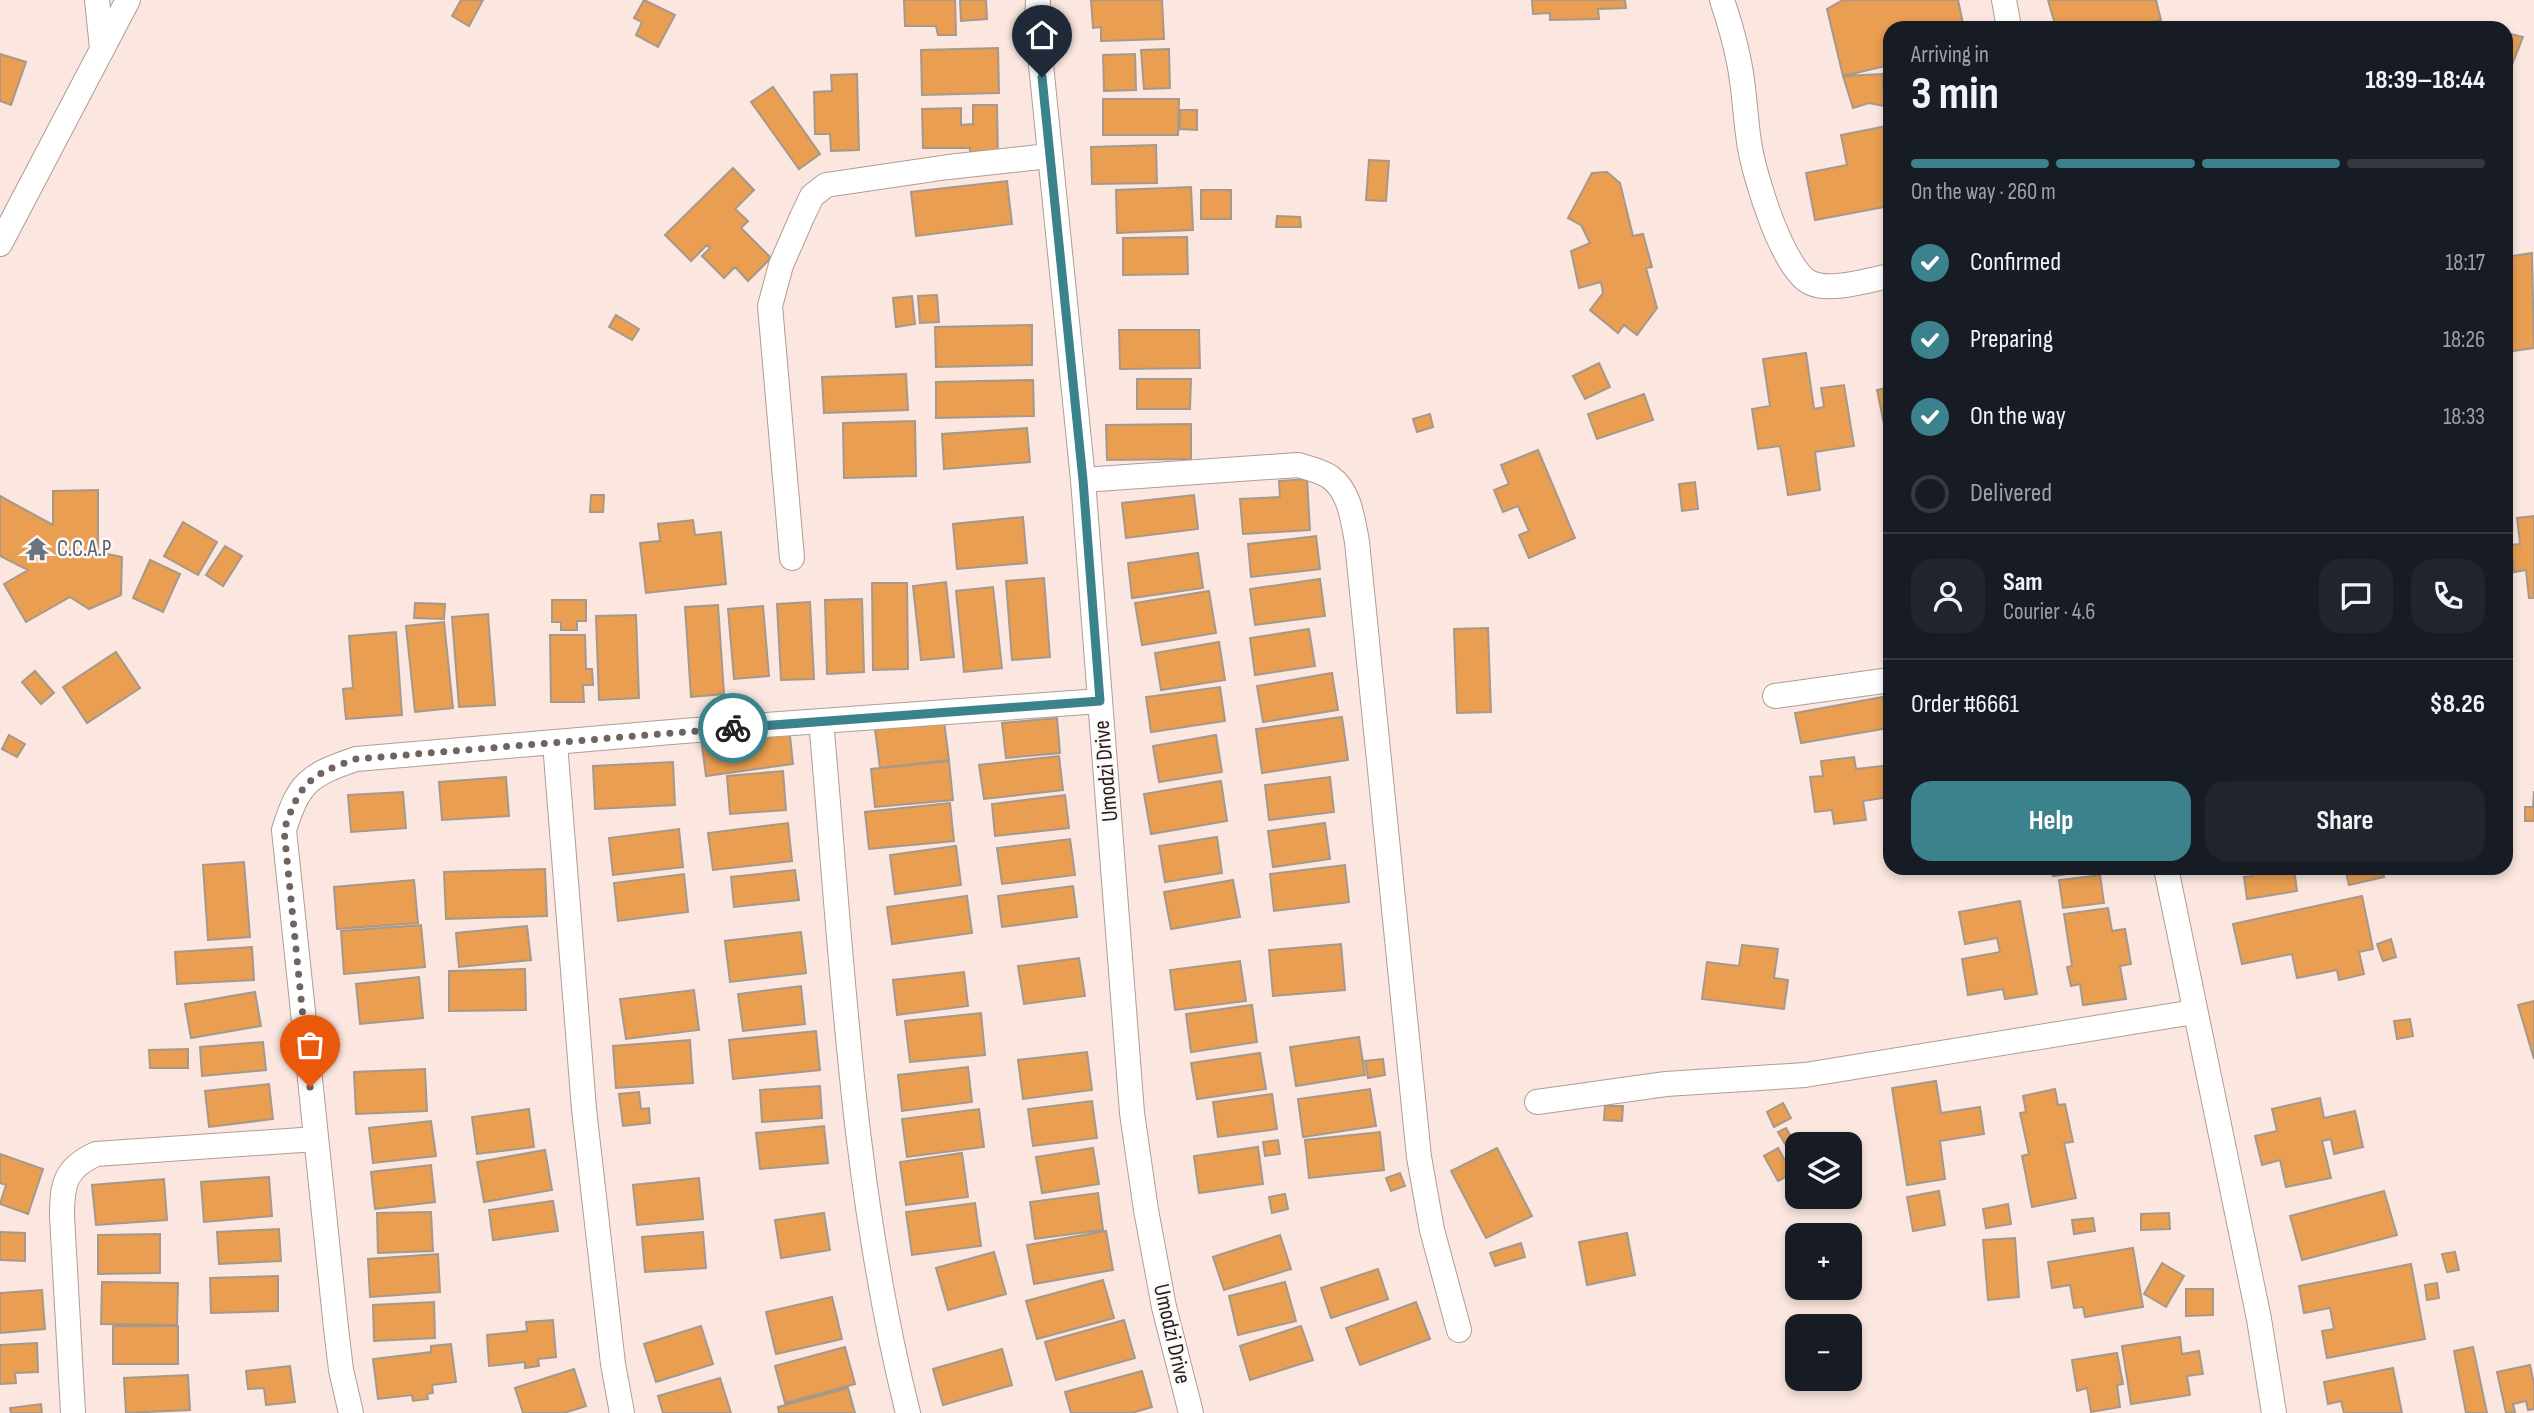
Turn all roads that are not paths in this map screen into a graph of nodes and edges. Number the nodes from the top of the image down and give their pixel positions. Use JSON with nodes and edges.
{"nodes":[{"id":1,"x":97,"y":0,"type":"edge"},
{"id":2,"x":128,"y":0,"type":"edge"},
{"id":3,"x":1038,"y":0,"type":"edge"},
{"id":4,"x":1722,"y":0,"type":"edge"},
{"id":5,"x":2004,"y":0,"type":"edge"},
{"id":6,"x":2008,"y":21,"type":"edge"},
{"id":7,"x":102,"y":48,"type":"junction"},
{"id":8,"x":1049,"y":156,"type":"junction"},
{"id":9,"x":0,"y":244,"type":"edge"},
{"id":10,"x":1883,"y":277,"type":"edge"},
{"id":11,"x":1083,"y":480,"type":"junction"},
{"id":12,"x":792,"y":558,"type":"dead end"},
{"id":13,"x":1883,"y":681,"type":"edge"},
{"id":14,"x":1775,"y":696,"type":"dead end"},
{"id":15,"x":1100,"y":701,"type":"junction"},
{"id":16,"x":821,"y":721,"type":"junction"},
{"id":17,"x":555,"y":743,"type":"junction"},
{"id":18,"x":2167,"y":875,"type":"edge"},
{"id":19,"x":2194,"y":1012,"type":"junction"},
{"id":20,"x":1537,"y":1102,"type":"dead end"},
{"id":21,"x":316,"y":1139,"type":"junction"},
{"id":22,"x":1459,"y":1330,"type":"dead end"},
{"id":23,"x":73,"y":1413,"type":"edge"},
{"id":24,"x":351,"y":1413,"type":"edge"},
{"id":25,"x":622,"y":1413,"type":"edge"},
{"id":26,"x":908,"y":1413,"type":"edge"},
{"id":27,"x":1191,"y":1413,"type":"edge"},
{"id":28,"x":2274,"y":1413,"type":"edge"}],
"edges":[{"from":1,"to":7,"type":"street"},
{"from":2,"to":7,"type":"street"},
{"from":3,"to":8,"type":"street","name":"Umodzi Drive"},
{"from":4,"to":10,"type":"street"},
{"from":5,"to":6,"type":"street"},
{"from":7,"to":9,"type":"street"},
{"from":8,"to":11,"type":"street","name":"Umodzi Drive"},
{"from":8,"to":12,"type":"street"},
{"from":11,"to":15,"type":"street","name":"Umodzi Drive"},
{"from":11,"to":22,"type":"street"},
{"from":13,"to":14,"type":"street"},
{"from":15,"to":16,"type":"street"},
{"from":15,"to":27,"type":"street","name":"Umodzi Drive"},
{"from":16,"to":17,"type":"street"},
{"from":16,"to":26,"type":"street"},
{"from":17,"to":21,"type":"street"},
{"from":17,"to":25,"type":"street"},
{"from":18,"to":19,"type":"street"},
{"from":19,"to":20,"type":"street"},
{"from":19,"to":28,"type":"street"},
{"from":21,"to":23,"type":"street"},
{"from":21,"to":24,"type":"street"}]}
